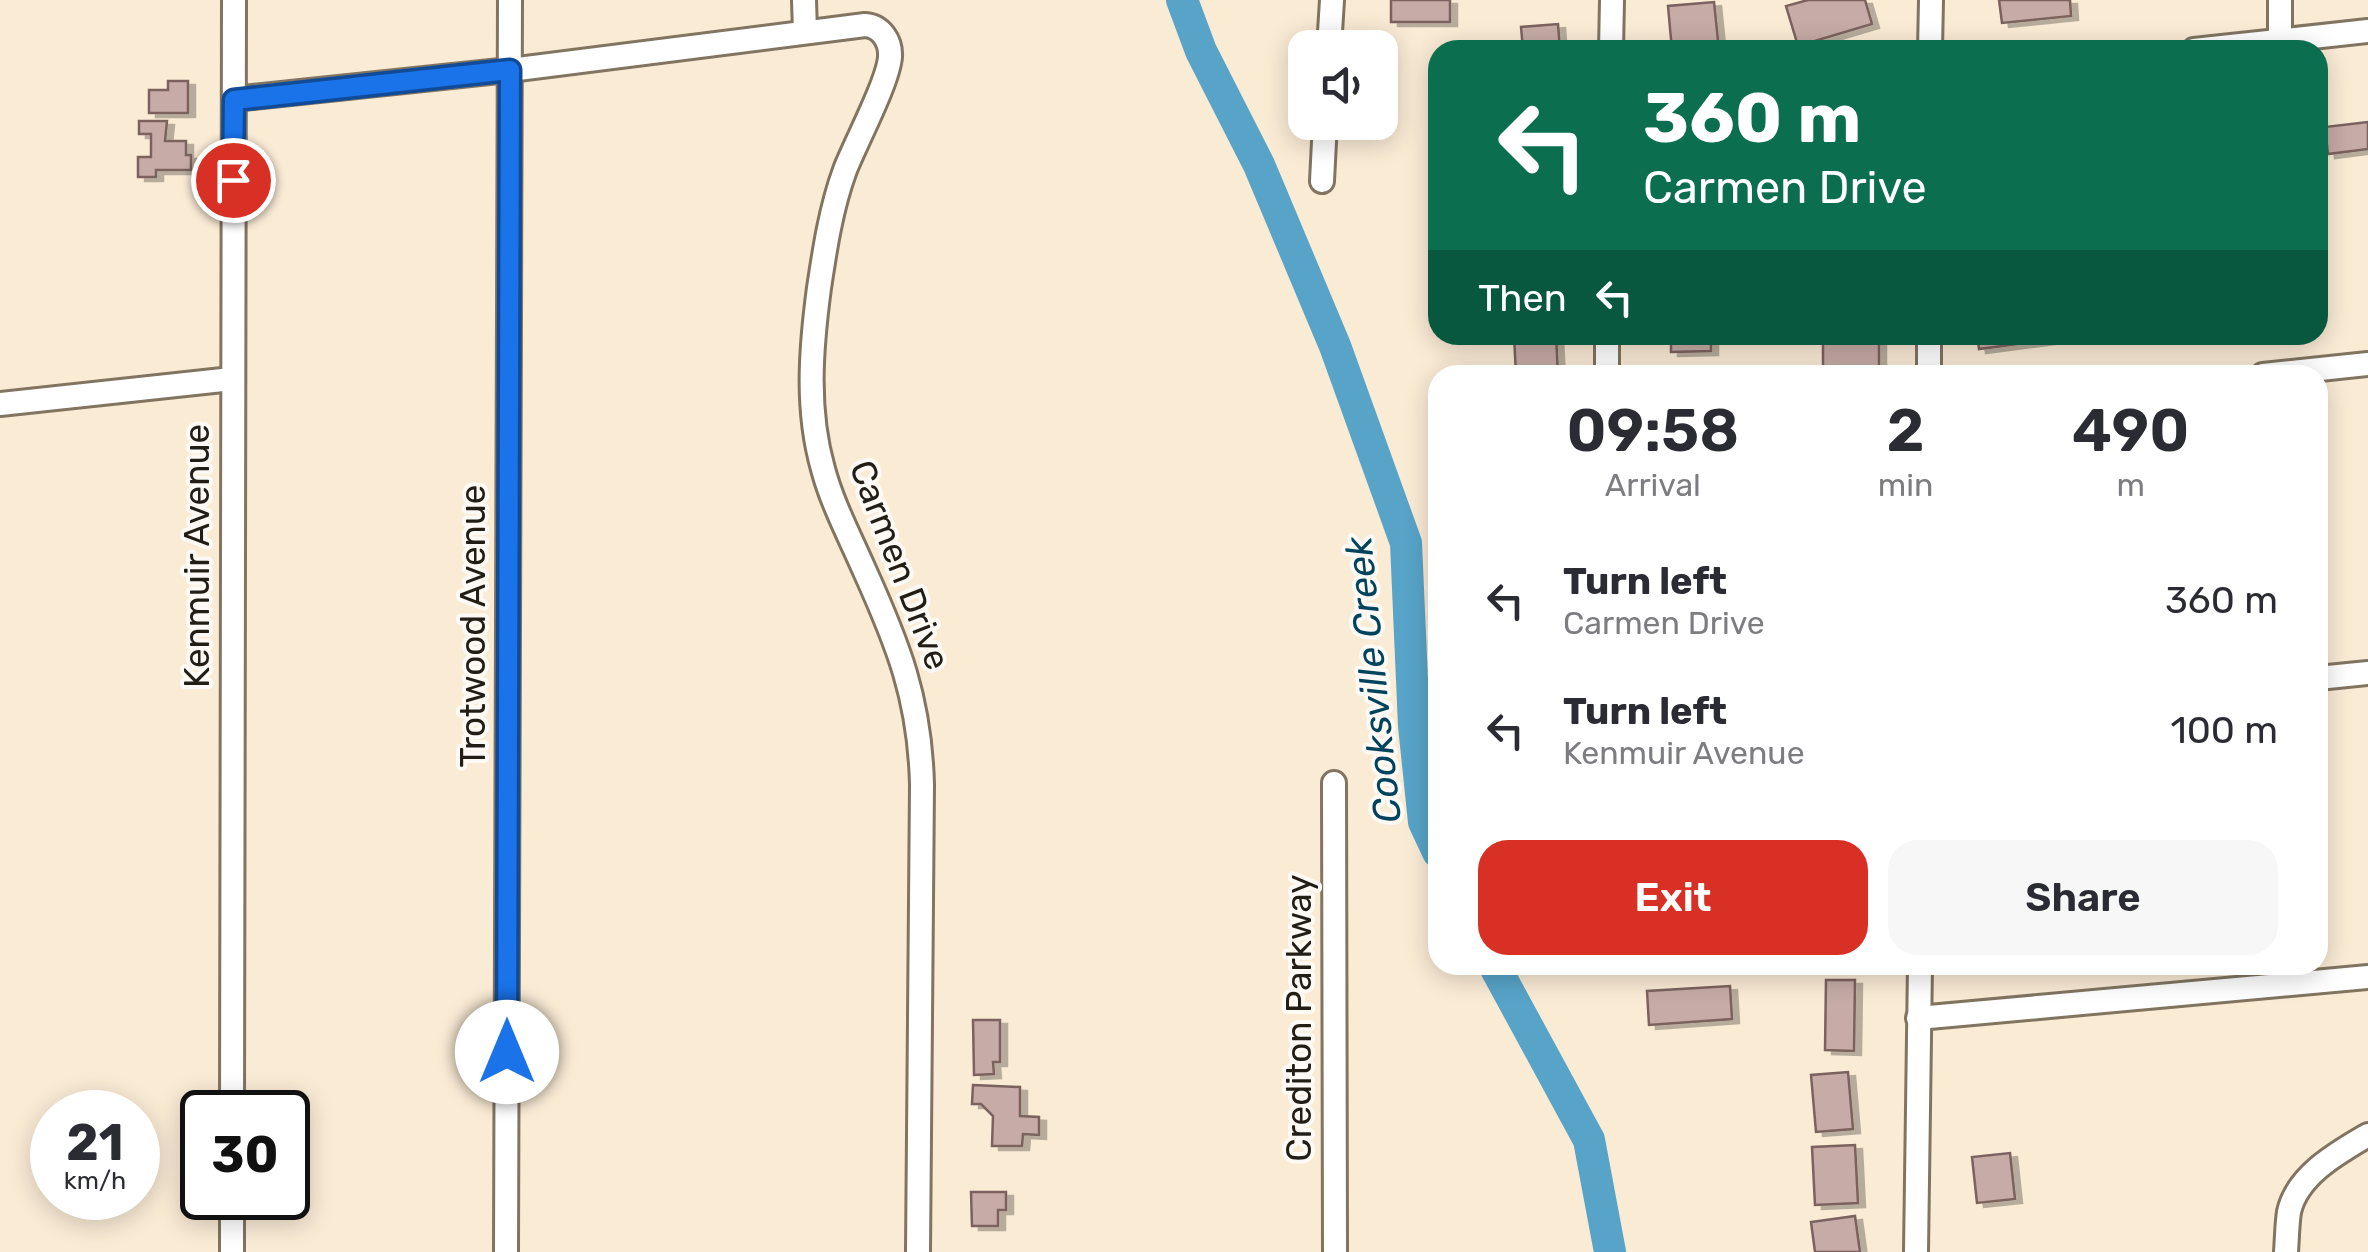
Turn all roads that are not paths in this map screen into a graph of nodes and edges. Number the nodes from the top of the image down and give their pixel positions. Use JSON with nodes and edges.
{"nodes":[{"id":1,"x":234,"y":0,"type":"edge"},
{"id":2,"x":510,"y":0,"type":"edge"},
{"id":3,"x":804,"y":0,"type":"edge"},
{"id":4,"x":1332,"y":0,"type":"edge"},
{"id":5,"x":1612,"y":0,"type":"edge"},
{"id":6,"x":1931,"y":0,"type":"edge"},
{"id":7,"x":2280,"y":0,"type":"edge"},
{"id":8,"x":1330,"y":30,"type":"edge"},
{"id":9,"x":805,"y":32,"type":"junction"},
{"id":10,"x":2368,"y":32,"type":"edge"},
{"id":11,"x":1611,"y":40,"type":"edge"},
{"id":12,"x":1930,"y":40,"type":"edge"},
{"id":13,"x":2280,"y":40,"type":"joint"},
{"id":14,"x":510,"y":70,"type":"junction"},
{"id":15,"x":234,"y":100,"type":"junction"},
{"id":16,"x":1325,"y":140,"type":"edge"},
{"id":17,"x":1322,"y":181,"type":"dead end"},
{"id":18,"x":2368,"y":364,"type":"edge"},
{"id":19,"x":2328,"y":368,"type":"edge"},
{"id":20,"x":232,"y":379,"type":"junction"},
{"id":21,"x":0,"y":404,"type":"edge"},
{"id":22,"x":2368,"y":673,"type":"edge"},
{"id":23,"x":2328,"y":677,"type":"edge"},
{"id":24,"x":1334,"y":783,"type":"dead end"},
{"id":25,"x":1920,"y":975,"type":"edge"},
{"id":26,"x":2368,"y":977,"type":"edge"},
{"id":27,"x":1918,"y":1018,"type":"junction"},
{"id":28,"x":232,"y":1090,"type":"edge"},
{"id":29,"x":2368,"y":1135,"type":"edge"},
{"id":30,"x":232,"y":1220,"type":"edge"},
{"id":31,"x":232,"y":1252,"type":"edge"},
{"id":32,"x":506,"y":1252,"type":"edge"},
{"id":33,"x":918,"y":1252,"type":"edge"},
{"id":34,"x":1335,"y":1252,"type":"edge"},
{"id":35,"x":1916,"y":1252,"type":"edge"},
{"id":36,"x":2286,"y":1252,"type":"edge"}],
"edges":[{"from":1,"to":15,"type":"street","name":"Kenmuir Avenue"},
{"from":2,"to":14,"type":"street","name":"Trotwood Avenue"},
{"from":3,"to":9,"type":"street"},
{"from":4,"to":8,"type":"street"},
{"from":5,"to":11,"type":"street"},
{"from":6,"to":12,"type":"street"},
{"from":7,"to":13,"type":"street"},
{"from":9,"to":14,"type":"street","name":"Carmen Drive"},
{"from":9,"to":33,"type":"street","name":"Carmen Drive"},
{"from":10,"to":13,"type":"street"},
{"from":14,"to":15,"type":"street","name":"Carmen Drive"},
{"from":14,"to":32,"type":"street","name":"Trotwood Avenue"},
{"from":15,"to":20,"type":"street","name":"Kenmuir Avenue"},
{"from":16,"to":17,"type":"street"},
{"from":18,"to":19,"type":"street"},
{"from":20,"to":21,"type":"street"},
{"from":20,"to":28,"type":"street","name":"Kenmuir Avenue"},
{"from":22,"to":23,"type":"street"},
{"from":24,"to":34,"type":"street","name":"Crediton Parkway"},
{"from":25,"to":27,"type":"street"},
{"from":26,"to":27,"type":"street"},
{"from":27,"to":35,"type":"street"},
{"from":29,"to":36,"type":"street"},
{"from":30,"to":31,"type":"street"}]}
